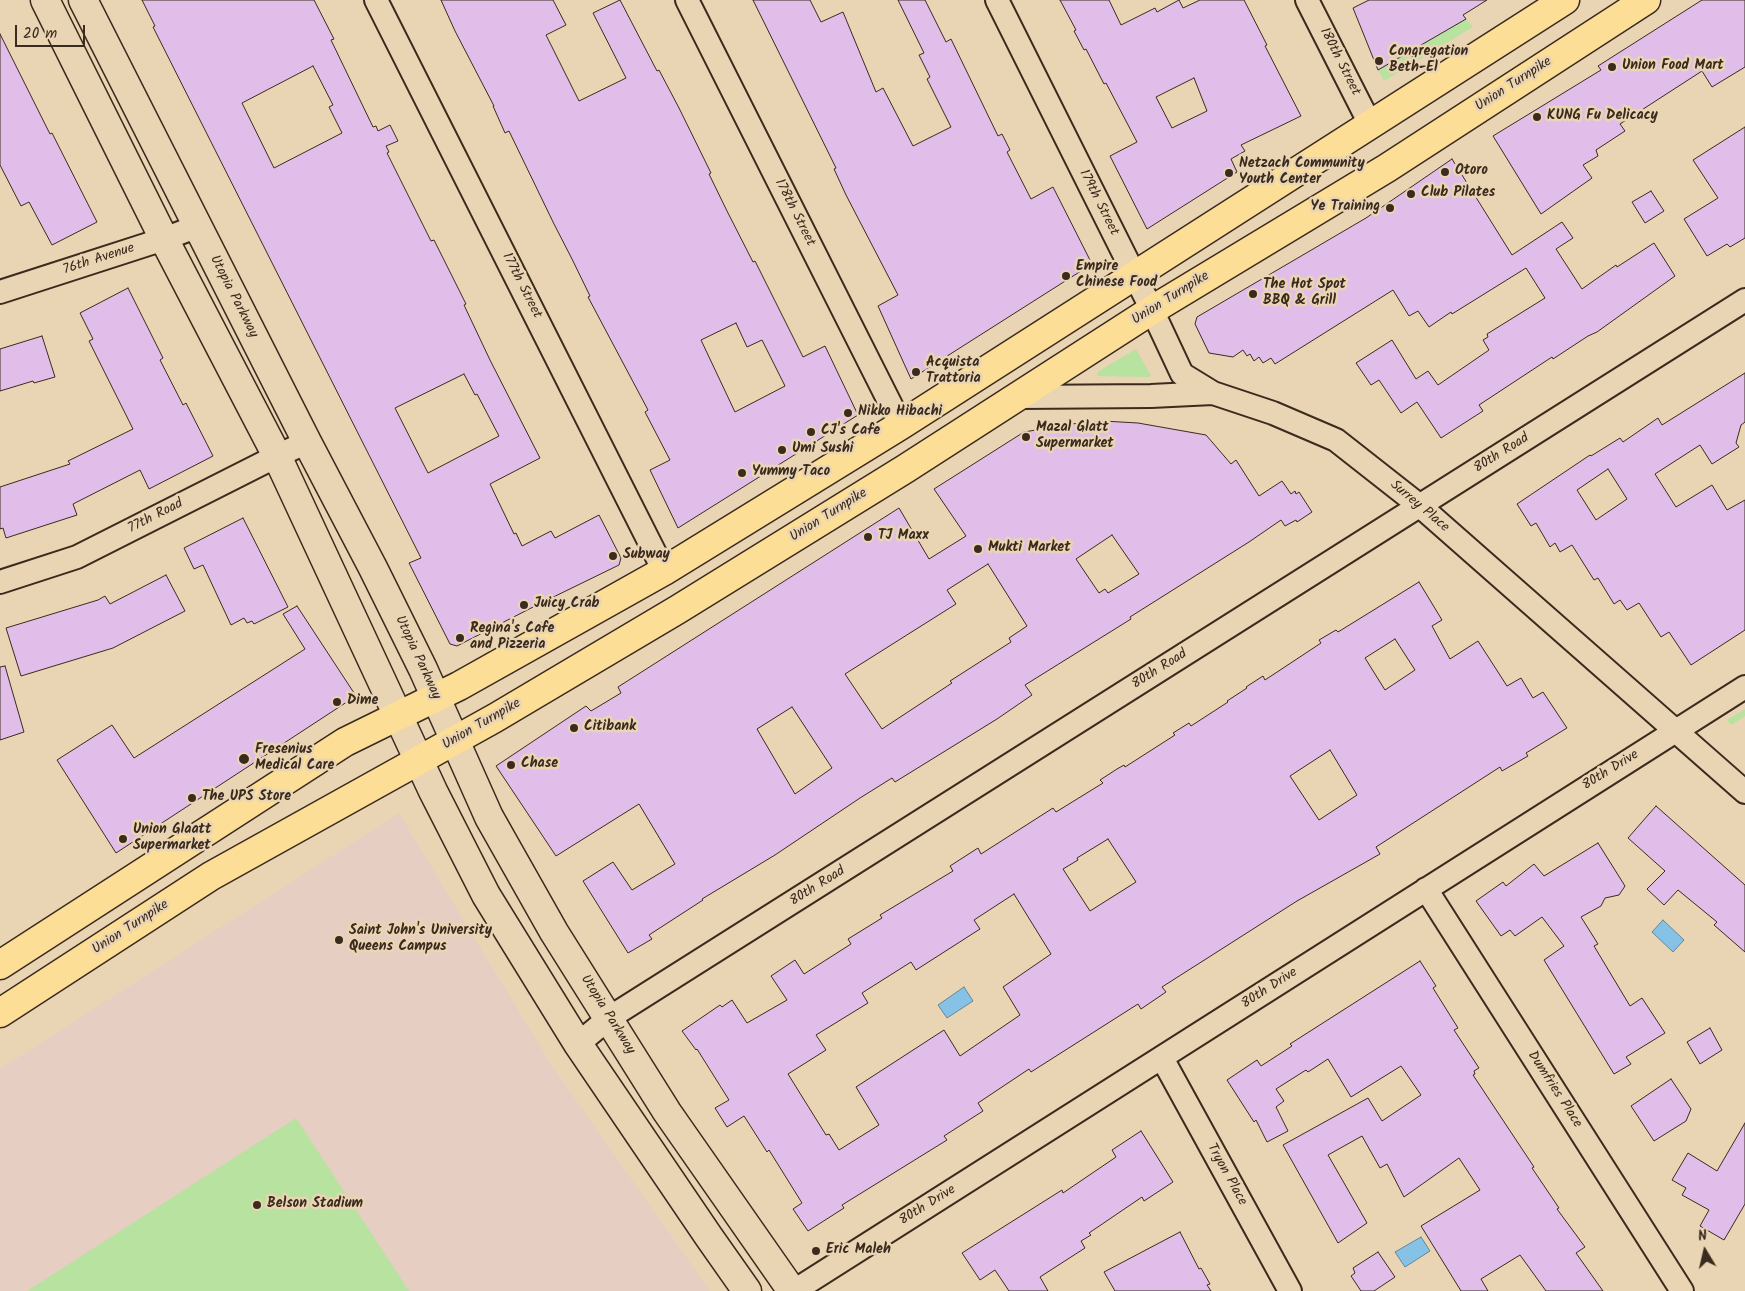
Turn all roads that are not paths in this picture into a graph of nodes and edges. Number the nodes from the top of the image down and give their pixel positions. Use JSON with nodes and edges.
{"nodes":[{"id":1,"x":45,"y":0,"type":"edge"},
{"id":2,"x":84,"y":0,"type":"edge"},
{"id":3,"x":376,"y":0,"type":"edge"},
{"id":4,"x":687,"y":0,"type":"edge"},
{"id":5,"x":997,"y":0,"type":"edge"},
{"id":6,"x":1307,"y":0,"type":"edge"},
{"id":7,"x":1565,"y":0,"type":"edge"},
{"id":8,"x":1646,"y":0,"type":"edge"},
{"id":9,"x":1370,"y":124,"type":"junction"},
{"id":10,"x":198,"y":226,"type":"junction"},
{"id":11,"x":164,"y":239,"type":"junction"},
{"id":12,"x":1134,"y":275,"type":"junction"},
{"id":13,"x":0,"y":292,"type":"edge"},
{"id":14,"x":1745,"y":300,"type":"edge"},
{"id":15,"x":1152,"y":310,"type":"junction"},
{"id":16,"x":1213,"y":393,"type":"junction"},
{"id":17,"x":1019,"y":397,"type":"junction"},
{"id":18,"x":901,"y":425,"type":"junction"},
{"id":19,"x":307,"y":442,"type":"junction"},
{"id":20,"x":277,"y":456,"type":"junction"},
{"id":21,"x":1420,"y":506,"type":"junction"},
{"id":22,"x":664,"y":572,"type":"junction"},
{"id":23,"x":0,"y":582,"type":"edge"},
{"id":24,"x":1745,"y":687,"type":"edge"},
{"id":25,"x":435,"y":697,"type":"junction"},
{"id":26,"x":398,"y":715,"type":"junction"},
{"id":27,"x":1676,"y":730,"type":"junction"},
{"id":28,"x":455,"y":741,"type":"junction"},
{"id":29,"x":420,"y":761,"type":"junction"},
{"id":30,"x":1745,"y":792,"type":"edge"},
{"id":31,"x":1426,"y":889,"type":"junction"},
{"id":32,"x":0,"y":965,"type":"edge"},
{"id":33,"x":0,"y":1013,"type":"edge"},
{"id":34,"x":609,"y":1018,"type":"junction"},
{"id":35,"x":578,"y":1044,"type":"junction"},
{"id":36,"x":1162,"y":1058,"type":"junction"},
{"id":37,"x":747,"y":1291,"type":"edge"},
{"id":38,"x":793,"y":1291,"type":"edge"},
{"id":39,"x":1290,"y":1291,"type":"edge"},
{"id":40,"x":1682,"y":1291,"type":"edge"}],
"edges":[{"from":1,"to":11,"type":"main road"},
{"from":2,"to":10,"type":"main road","name":"Utopia Parkway"},
{"from":3,"to":22,"type":"street","name":"177th Street"},
{"from":4,"to":18,"type":"street","name":"178th Street"},
{"from":5,"to":12,"type":"street","name":"179th Street"},
{"from":6,"to":9,"type":"street","name":"180th Street"},
{"from":7,"to":9,"type":"main road"},
{"from":8,"to":15,"type":"main road","name":"Union Turnpike"},
{"from":9,"to":12,"type":"main road"},
{"from":10,"to":11,"type":"street","name":"76th Avenue"},
{"from":10,"to":19,"type":"main road","name":"Utopia Parkway"},
{"from":11,"to":13,"type":"street","name":"76th Avenue"},
{"from":11,"to":20,"type":"main road"},
{"from":12,"to":15,"type":"street","name":"179th Street"},
{"from":12,"to":18,"type":"main road"},
{"from":14,"to":21,"type":"street","name":"80th Road"},
{"from":15,"to":16,"type":"street","name":"179th Street"},
{"from":15,"to":17,"type":"main road","name":"Union Turnpike"},
{"from":16,"to":17,"type":"street","name":"Surrey Place"},
{"from":16,"to":21,"type":"street","name":"Surrey Place"},
{"from":17,"to":28,"type":"main road","name":"Union Turnpike"},
{"from":18,"to":22,"type":"main road"},
{"from":19,"to":20,"type":"street","name":"77th Road"},
{"from":19,"to":25,"type":"main road","name":"Utopia Parkway"},
{"from":20,"to":23,"type":"street","name":"77th Road"},
{"from":20,"to":26,"type":"main road"},
{"from":21,"to":27,"type":"street","name":"Surrey Place"},
{"from":21,"to":34,"type":"street","name":"80th Road"},
{"from":22,"to":25,"type":"main road"},
{"from":24,"to":27,"type":"street","name":"80th Drive"},
{"from":25,"to":26,"type":"main road"},
{"from":25,"to":28,"type":"main road","name":"Utopia Parkway"},
{"from":26,"to":29,"type":"main road"},
{"from":26,"to":32,"type":"main road"},
{"from":27,"to":30,"type":"street","name":"Surrey Place"},
{"from":27,"to":31,"type":"street","name":"80th Drive"},
{"from":28,"to":29,"type":"main road","name":"Union Turnpike"},
{"from":28,"to":34,"type":"main road","name":"Utopia Parkway"},
{"from":29,"to":33,"type":"main road","name":"Union Turnpike"},
{"from":29,"to":35,"type":"main road"},
{"from":31,"to":36,"type":"street","name":"80th Drive"},
{"from":31,"to":40,"type":"street","name":"Dumfries Place"},
{"from":34,"to":35,"type":"street","name":"80th Road"},
{"from":34,"to":38,"type":"main road","name":"Utopia Parkway"},
{"from":35,"to":37,"type":"main road"},
{"from":36,"to":38,"type":"street","name":"80th Drive"},
{"from":36,"to":39,"type":"street","name":"Tryon Place"}]}
